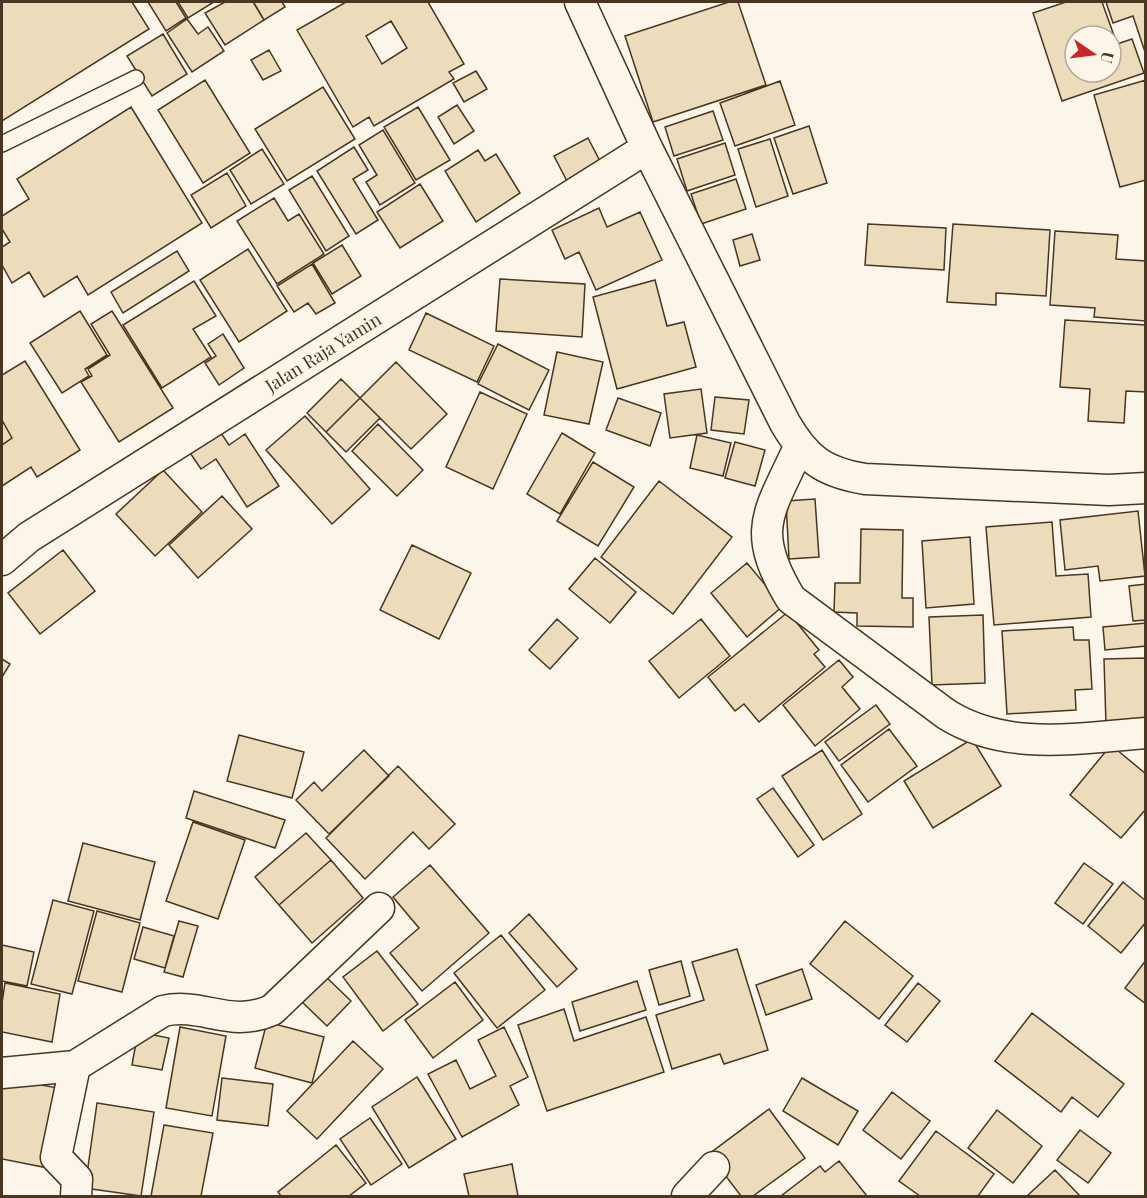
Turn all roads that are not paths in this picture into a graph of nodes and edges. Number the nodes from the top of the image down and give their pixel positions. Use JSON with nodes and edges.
{"nodes":[{"id":1,"x":580,"y":2,"type":"edge"},
{"id":2,"x":136,"y":78,"type":"dead end"},
{"id":3,"x":2,"y":144,"type":"edge"},
{"id":4,"x":647,"y":148,"type":"junction"},
{"id":5,"x":799,"y":447,"type":"junction"},
{"id":6,"x":1146,"y":488,"type":"edge"},
{"id":7,"x":2,"y":560,"type":"edge"},
{"id":8,"x":1146,"y":733,"type":"edge"},
{"id":9,"x":379,"y":908,"type":"dead end"},
{"id":10,"x":75,"y":1066,"type":"junction"},
{"id":11,"x":2,"y":1073,"type":"edge"},
{"id":12,"x":714,"y":1167,"type":"dead end"},
{"id":13,"x":76,"y":1197,"type":"edge"},
{"id":14,"x":687,"y":1197,"type":"edge"}],
"edges":[{"from":1,"to":4,"type":"street"},
{"from":2,"to":3,"type":"lane"},
{"from":4,"to":5,"type":"street"},
{"from":4,"to":7,"type":"street","name":"Jalan Raja Yamin"},
{"from":5,"to":6,"type":"street"},
{"from":5,"to":8,"type":"street"},
{"from":9,"to":10,"type":"street"},
{"from":10,"to":11,"type":"street"},
{"from":10,"to":13,"type":"street"},
{"from":12,"to":14,"type":"street"}]}
